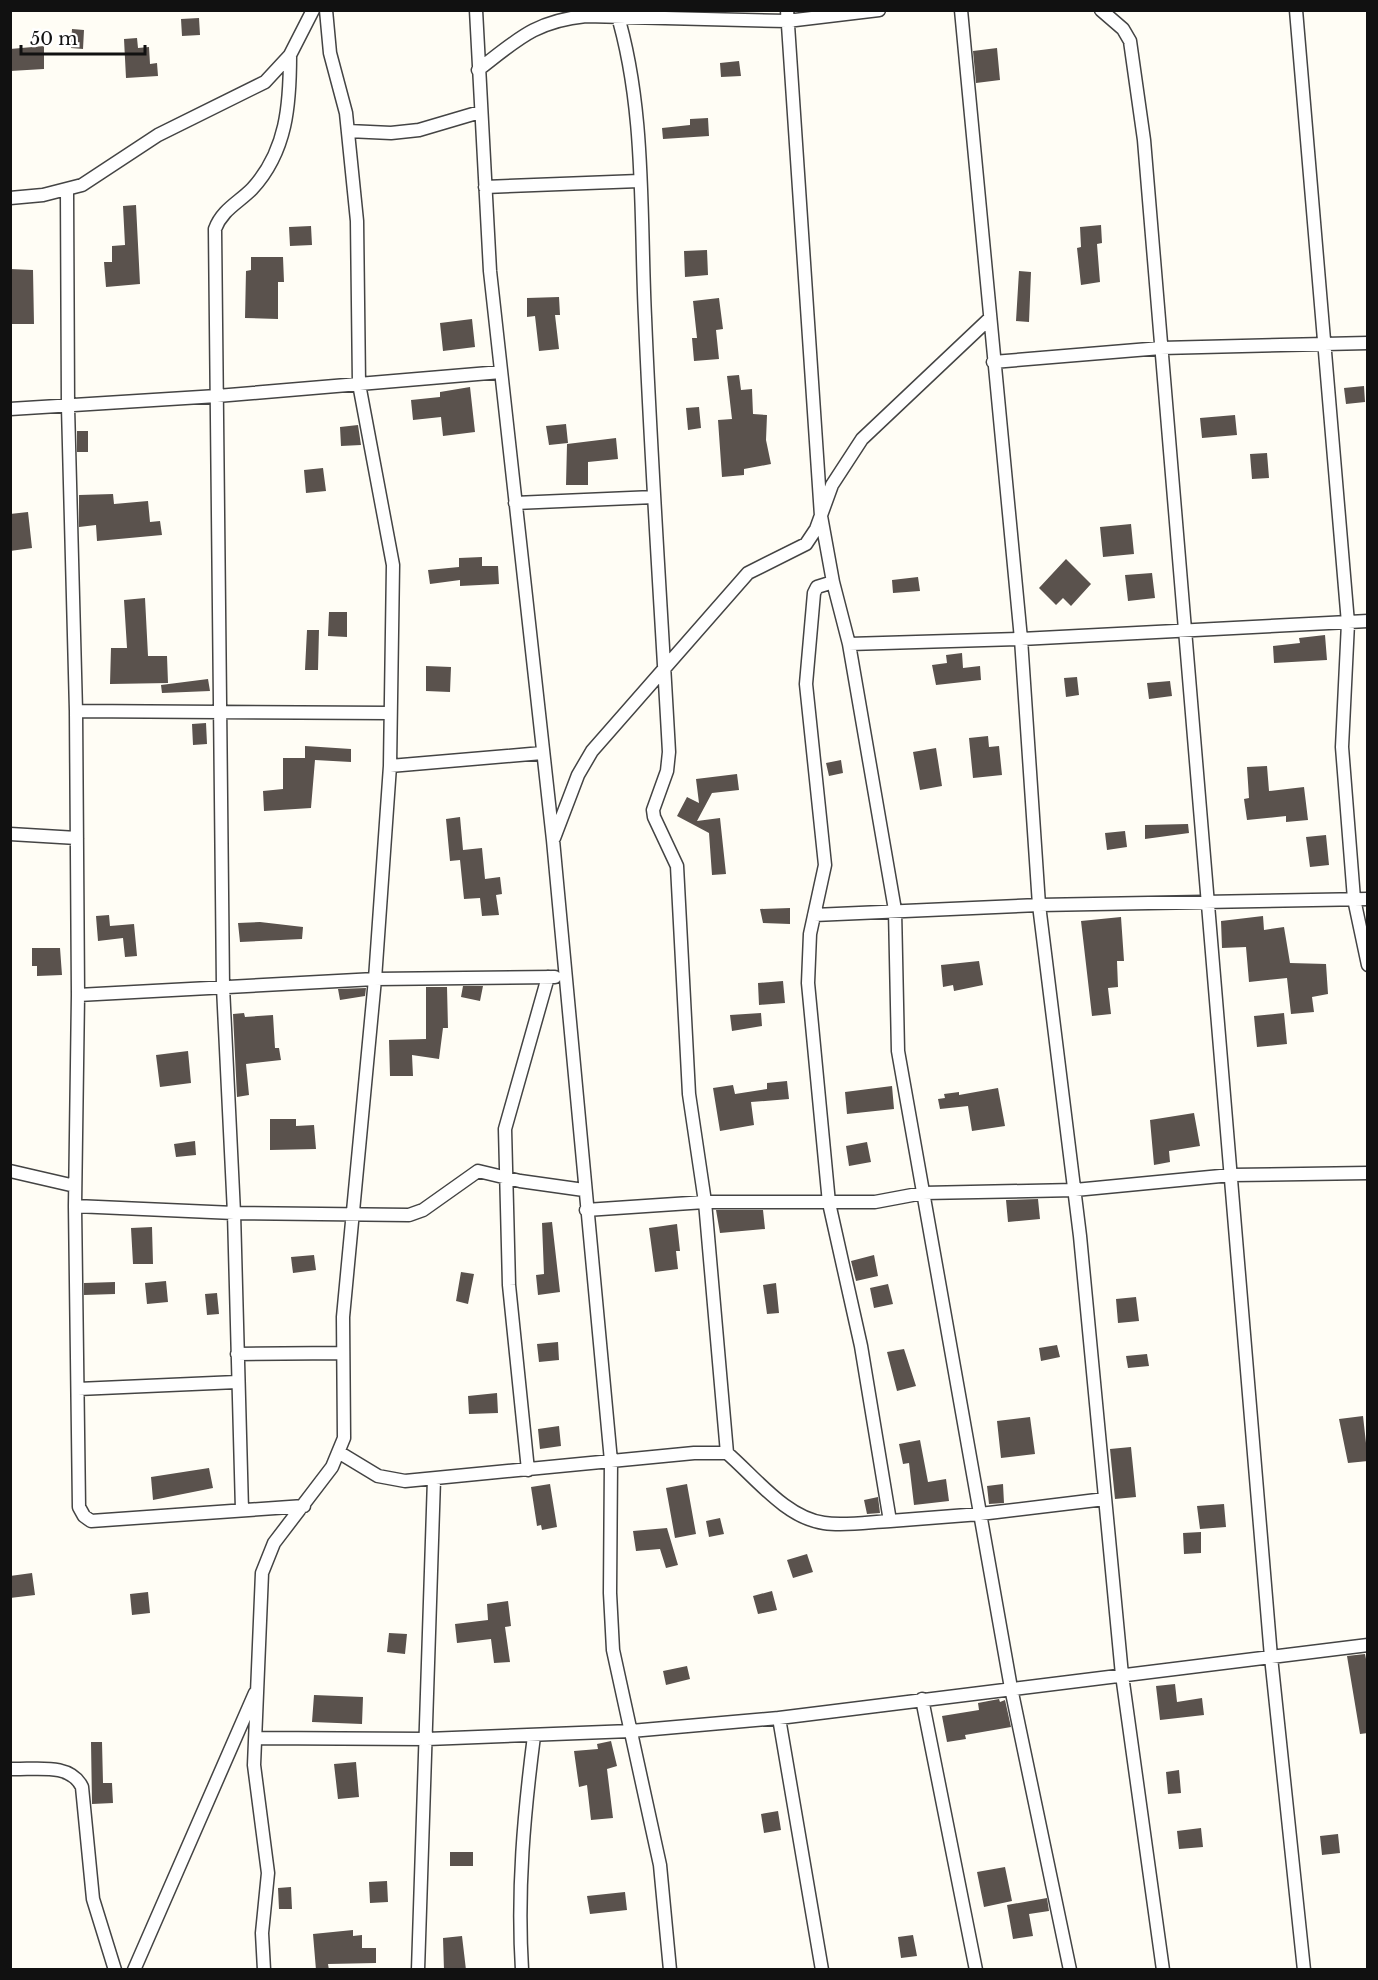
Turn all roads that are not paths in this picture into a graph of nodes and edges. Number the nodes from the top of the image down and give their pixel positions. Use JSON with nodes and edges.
{"nodes":[{"id":1,"x":313,"y":10,"type":"edge"},
{"id":2,"x":326,"y":10,"type":"edge"},
{"id":3,"x":476,"y":10,"type":"edge"},
{"id":4,"x":879,"y":10,"type":"edge"},
{"id":5,"x":961,"y":10,"type":"edge"},
{"id":6,"x":1101,"y":10,"type":"edge"},
{"id":7,"x":1296,"y":10,"type":"edge"},
{"id":8,"x":617,"y":14,"type":"edge"},
{"id":9,"x":787,"y":16,"type":"edge"},
{"id":10,"x":290,"y":55,"type":"junction"},
{"id":11,"x":478,"y":70,"type":"junction"},
{"id":12,"x":480,"y":112,"type":"junction"},
{"id":13,"x":348,"y":131,"type":"junction"},
{"id":14,"x":639,"y":181,"type":"junction"},
{"id":15,"x":485,"y":187,"type":"junction"},
{"id":16,"x":67,"y":191,"type":"junction"},
{"id":17,"x":10,"y":198,"type":"edge"},
{"id":18,"x":989,"y":319,"type":"junction"},
{"id":19,"x":1368,"y":343,"type":"edge"},
{"id":20,"x":1325,"y":344,"type":"junction"},
{"id":21,"x":1161,"y":348,"type":"junction"},
{"id":22,"x":993,"y":362,"type":"junction"},
{"id":23,"x":501,"y":372,"type":"junction"},
{"id":24,"x":359,"y":384,"type":"junction"},
{"id":25,"x":217,"y":396,"type":"junction"},
{"id":26,"x":68,"y":407,"type":"junction"},
{"id":27,"x":10,"y":409,"type":"edge"},
{"id":28,"x":654,"y":497,"type":"junction"},
{"id":29,"x":514,"y":503,"type":"junction"},
{"id":30,"x":820,"y":516,"type":"junction"},
{"id":31,"x":833,"y":582,"type":"junction"},
{"id":32,"x":1368,"y":621,"type":"edge"},
{"id":33,"x":1348,"y":623,"type":"junction"},
{"id":34,"x":1185,"y":630,"type":"junction"},
{"id":35,"x":1021,"y":639,"type":"junction"},
{"id":36,"x":849,"y":644,"type":"junction"},
{"id":37,"x":664,"y":667,"type":"junction"},
{"id":38,"x":76,"y":711,"type":"junction"},
{"id":39,"x":221,"y":712,"type":"junction"},
{"id":40,"x":390,"y":713,"type":"junction"},
{"id":41,"x":542,"y":753,"type":"junction"},
{"id":42,"x":390,"y":766,"type":"junction"},
{"id":43,"x":10,"y":834,"type":"edge"},
{"id":44,"x":77,"y":838,"type":"junction"},
{"id":45,"x":553,"y":840,"type":"junction"},
{"id":46,"x":1354,"y":899,"type":"junction"},
{"id":47,"x":1368,"y":899,"type":"edge"},
{"id":48,"x":1208,"y":901,"type":"junction"},
{"id":49,"x":1040,"y":905,"type":"junction"},
{"id":50,"x":895,"y":910,"type":"junction"},
{"id":51,"x":814,"y":915,"type":"junction"},
{"id":52,"x":1368,"y":965,"type":"edge"},
{"id":53,"x":565,"y":976,"type":"junction"},
{"id":54,"x":548,"y":977,"type":"junction"},
{"id":55,"x":375,"y":979,"type":"junction"},
{"id":56,"x":223,"y":987,"type":"junction"},
{"id":57,"x":78,"y":995,"type":"junction"},
{"id":58,"x":10,"y":1171,"type":"edge"},
{"id":59,"x":1368,"y":1173,"type":"edge"},
{"id":60,"x":1231,"y":1175,"type":"junction"},
{"id":61,"x":507,"y":1178,"type":"junction"},
{"id":62,"x":75,"y":1186,"type":"junction"},
{"id":63,"x":584,"y":1190,"type":"junction"},
{"id":64,"x":1075,"y":1190,"type":"junction"},
{"id":65,"x":923,"y":1193,"type":"junction"},
{"id":66,"x":705,"y":1202,"type":"junction"},
{"id":67,"x":829,"y":1203,"type":"junction"},
{"id":68,"x":75,"y":1206,"type":"junction"},
{"id":69,"x":586,"y":1210,"type":"junction"},
{"id":70,"x":234,"y":1213,"type":"junction"},
{"id":71,"x":352,"y":1214,"type":"junction"},
{"id":72,"x":237,"y":1353,"type":"junction"},
{"id":73,"x":342,"y":1353,"type":"junction"},
{"id":74,"x":237,"y":1382,"type":"junction"},
{"id":75,"x":78,"y":1389,"type":"junction"},
{"id":76,"x":340,"y":1453,"type":"junction"},
{"id":77,"x":727,"y":1453,"type":"junction"},
{"id":78,"x":611,"y":1461,"type":"junction"},
{"id":79,"x":528,"y":1470,"type":"junction"},
{"id":80,"x":434,"y":1479,"type":"junction"},
{"id":81,"x":1105,"y":1499,"type":"junction"},
{"id":82,"x":304,"y":1506,"type":"junction"},
{"id":83,"x":242,"y":1510,"type":"junction"},
{"id":84,"x":980,"y":1514,"type":"junction"},
{"id":85,"x":890,"y":1521,"type":"junction"},
{"id":86,"x":1368,"y":1645,"type":"edge"},
{"id":87,"x":1271,"y":1657,"type":"junction"},
{"id":88,"x":1122,"y":1675,"type":"junction"},
{"id":89,"x":259,"y":1682,"type":"junction"},
{"id":90,"x":1011,"y":1688,"type":"junction"},
{"id":91,"x":922,"y":1699,"type":"junction"},
{"id":92,"x":779,"y":1718,"type":"junction"},
{"id":93,"x":631,"y":1731,"type":"junction"},
{"id":94,"x":534,"y":1736,"type":"junction"},
{"id":95,"x":255,"y":1738,"type":"junction"},
{"id":96,"x":427,"y":1739,"type":"junction"},
{"id":97,"x":10,"y":1769,"type":"edge"},
{"id":98,"x":115,"y":1970,"type":"edge"},
{"id":99,"x":134,"y":1970,"type":"edge"},
{"id":100,"x":264,"y":1970,"type":"edge"},
{"id":101,"x":418,"y":1970,"type":"edge"},
{"id":102,"x":522,"y":1970,"type":"edge"},
{"id":103,"x":670,"y":1970,"type":"edge"},
{"id":104,"x":822,"y":1970,"type":"edge"},
{"id":105,"x":976,"y":1970,"type":"edge"},
{"id":106,"x":1070,"y":1970,"type":"edge"},
{"id":107,"x":1163,"y":1970,"type":"edge"},
{"id":108,"x":1304,"y":1970,"type":"edge"}],
"edges":[{"from":1,"to":10,"type":"street"},
{"from":2,"to":13,"type":"street"},
{"from":3,"to":11,"type":"street"},
{"from":4,"to":9,"type":"street"},
{"from":5,"to":18,"type":"street"},
{"from":6,"to":21,"type":"street"},
{"from":7,"to":20,"type":"street"},
{"from":8,"to":9,"type":"street"},
{"from":8,"to":11,"type":"street"},
{"from":8,"to":14,"type":"street"},
{"from":9,"to":30,"type":"street"},
{"from":10,"to":16,"type":"street"},
{"from":10,"to":25,"type":"street"},
{"from":11,"to":12,"type":"street"},
{"from":12,"to":13,"type":"street"},
{"from":12,"to":15,"type":"street"},
{"from":13,"to":24,"type":"street"},
{"from":14,"to":15,"type":"street"},
{"from":14,"to":28,"type":"street"},
{"from":15,"to":23,"type":"street"},
{"from":16,"to":17,"type":"street"},
{"from":16,"to":26,"type":"street"},
{"from":18,"to":22,"type":"street"},
{"from":18,"to":30,"type":"street"},
{"from":19,"to":20,"type":"street"},
{"from":20,"to":21,"type":"street"},
{"from":20,"to":33,"type":"street"},
{"from":21,"to":22,"type":"street"},
{"from":21,"to":34,"type":"street"},
{"from":22,"to":35,"type":"street"},
{"from":23,"to":24,"type":"street"},
{"from":23,"to":29,"type":"street"},
{"from":24,"to":25,"type":"street"},
{"from":24,"to":40,"type":"street"},
{"from":25,"to":26,"type":"street"},
{"from":25,"to":39,"type":"street"},
{"from":26,"to":27,"type":"street"},
{"from":26,"to":38,"type":"street"},
{"from":28,"to":29,"type":"street"},
{"from":28,"to":37,"type":"street"},
{"from":29,"to":41,"type":"street"},
{"from":30,"to":31,"type":"street"},
{"from":30,"to":37,"type":"street"},
{"from":31,"to":36,"type":"street"},
{"from":31,"to":51,"type":"street"},
{"from":32,"to":33,"type":"street"},
{"from":33,"to":34,"type":"street"},
{"from":33,"to":46,"type":"street"},
{"from":34,"to":35,"type":"street"},
{"from":34,"to":48,"type":"street"},
{"from":35,"to":36,"type":"street"},
{"from":35,"to":49,"type":"street"},
{"from":36,"to":50,"type":"street"},
{"from":37,"to":45,"type":"street"},
{"from":37,"to":66,"type":"street"},
{"from":38,"to":39,"type":"street"},
{"from":38,"to":44,"type":"street"},
{"from":39,"to":40,"type":"street"},
{"from":39,"to":56,"type":"street"},
{"from":40,"to":42,"type":"street"},
{"from":41,"to":42,"type":"street"},
{"from":41,"to":45,"type":"street"},
{"from":42,"to":55,"type":"street"},
{"from":43,"to":44,"type":"street"},
{"from":44,"to":57,"type":"street"},
{"from":45,"to":53,"type":"street"},
{"from":46,"to":47,"type":"street"},
{"from":46,"to":48,"type":"street"},
{"from":46,"to":52,"type":"street"},
{"from":48,"to":49,"type":"street"},
{"from":48,"to":60,"type":"street"},
{"from":49,"to":50,"type":"street"},
{"from":49,"to":64,"type":"street"},
{"from":50,"to":51,"type":"street"},
{"from":50,"to":65,"type":"street"},
{"from":51,"to":67,"type":"street"},
{"from":53,"to":54,"type":"street"},
{"from":53,"to":63,"type":"street"},
{"from":54,"to":55,"type":"street"},
{"from":54,"to":61,"type":"street"},
{"from":55,"to":56,"type":"street"},
{"from":55,"to":71,"type":"street"},
{"from":56,"to":57,"type":"street"},
{"from":56,"to":70,"type":"street"},
{"from":57,"to":62,"type":"street"},
{"from":58,"to":62,"type":"street"},
{"from":59,"to":60,"type":"street"},
{"from":60,"to":64,"type":"street"},
{"from":60,"to":87,"type":"street"},
{"from":61,"to":63,"type":"street"},
{"from":61,"to":71,"type":"street"},
{"from":61,"to":79,"type":"street"},
{"from":62,"to":68,"type":"street"},
{"from":63,"to":69,"type":"street"},
{"from":64,"to":65,"type":"street"},
{"from":64,"to":81,"type":"street"},
{"from":65,"to":67,"type":"street"},
{"from":65,"to":84,"type":"street"},
{"from":66,"to":67,"type":"street"},
{"from":66,"to":69,"type":"street"},
{"from":66,"to":77,"type":"street"},
{"from":67,"to":85,"type":"street"},
{"from":68,"to":70,"type":"street"},
{"from":68,"to":75,"type":"street"},
{"from":69,"to":78,"type":"street"},
{"from":70,"to":71,"type":"street"},
{"from":70,"to":72,"type":"street"},
{"from":71,"to":73,"type":"street"},
{"from":72,"to":73,"type":"street"},
{"from":72,"to":74,"type":"street"},
{"from":73,"to":76,"type":"street"},
{"from":74,"to":75,"type":"street"},
{"from":74,"to":83,"type":"street"},
{"from":75,"to":83,"type":"street"},
{"from":76,"to":80,"type":"street"},
{"from":76,"to":82,"type":"street"},
{"from":77,"to":78,"type":"street"},
{"from":77,"to":85,"type":"street"},
{"from":78,"to":79,"type":"street"},
{"from":78,"to":93,"type":"street"},
{"from":79,"to":80,"type":"street"},
{"from":80,"to":96,"type":"street"},
{"from":81,"to":84,"type":"street"},
{"from":81,"to":88,"type":"street"},
{"from":82,"to":83,"type":"street"},
{"from":82,"to":89,"type":"street"},
{"from":84,"to":85,"type":"street"},
{"from":84,"to":90,"type":"street"},
{"from":86,"to":87,"type":"street"},
{"from":87,"to":88,"type":"street"},
{"from":87,"to":108,"type":"street"},
{"from":88,"to":90,"type":"street"},
{"from":88,"to":107,"type":"street"},
{"from":89,"to":95,"type":"street"},
{"from":89,"to":99,"type":"street"},
{"from":90,"to":91,"type":"street"},
{"from":90,"to":106,"type":"street"},
{"from":91,"to":92,"type":"street"},
{"from":91,"to":105,"type":"street"},
{"from":92,"to":93,"type":"street"},
{"from":92,"to":104,"type":"street"},
{"from":93,"to":94,"type":"street"},
{"from":93,"to":103,"type":"street"},
{"from":94,"to":96,"type":"street"},
{"from":94,"to":102,"type":"street"},
{"from":95,"to":96,"type":"street"},
{"from":95,"to":100,"type":"street"},
{"from":96,"to":101,"type":"street"},
{"from":97,"to":98,"type":"street"}]}
